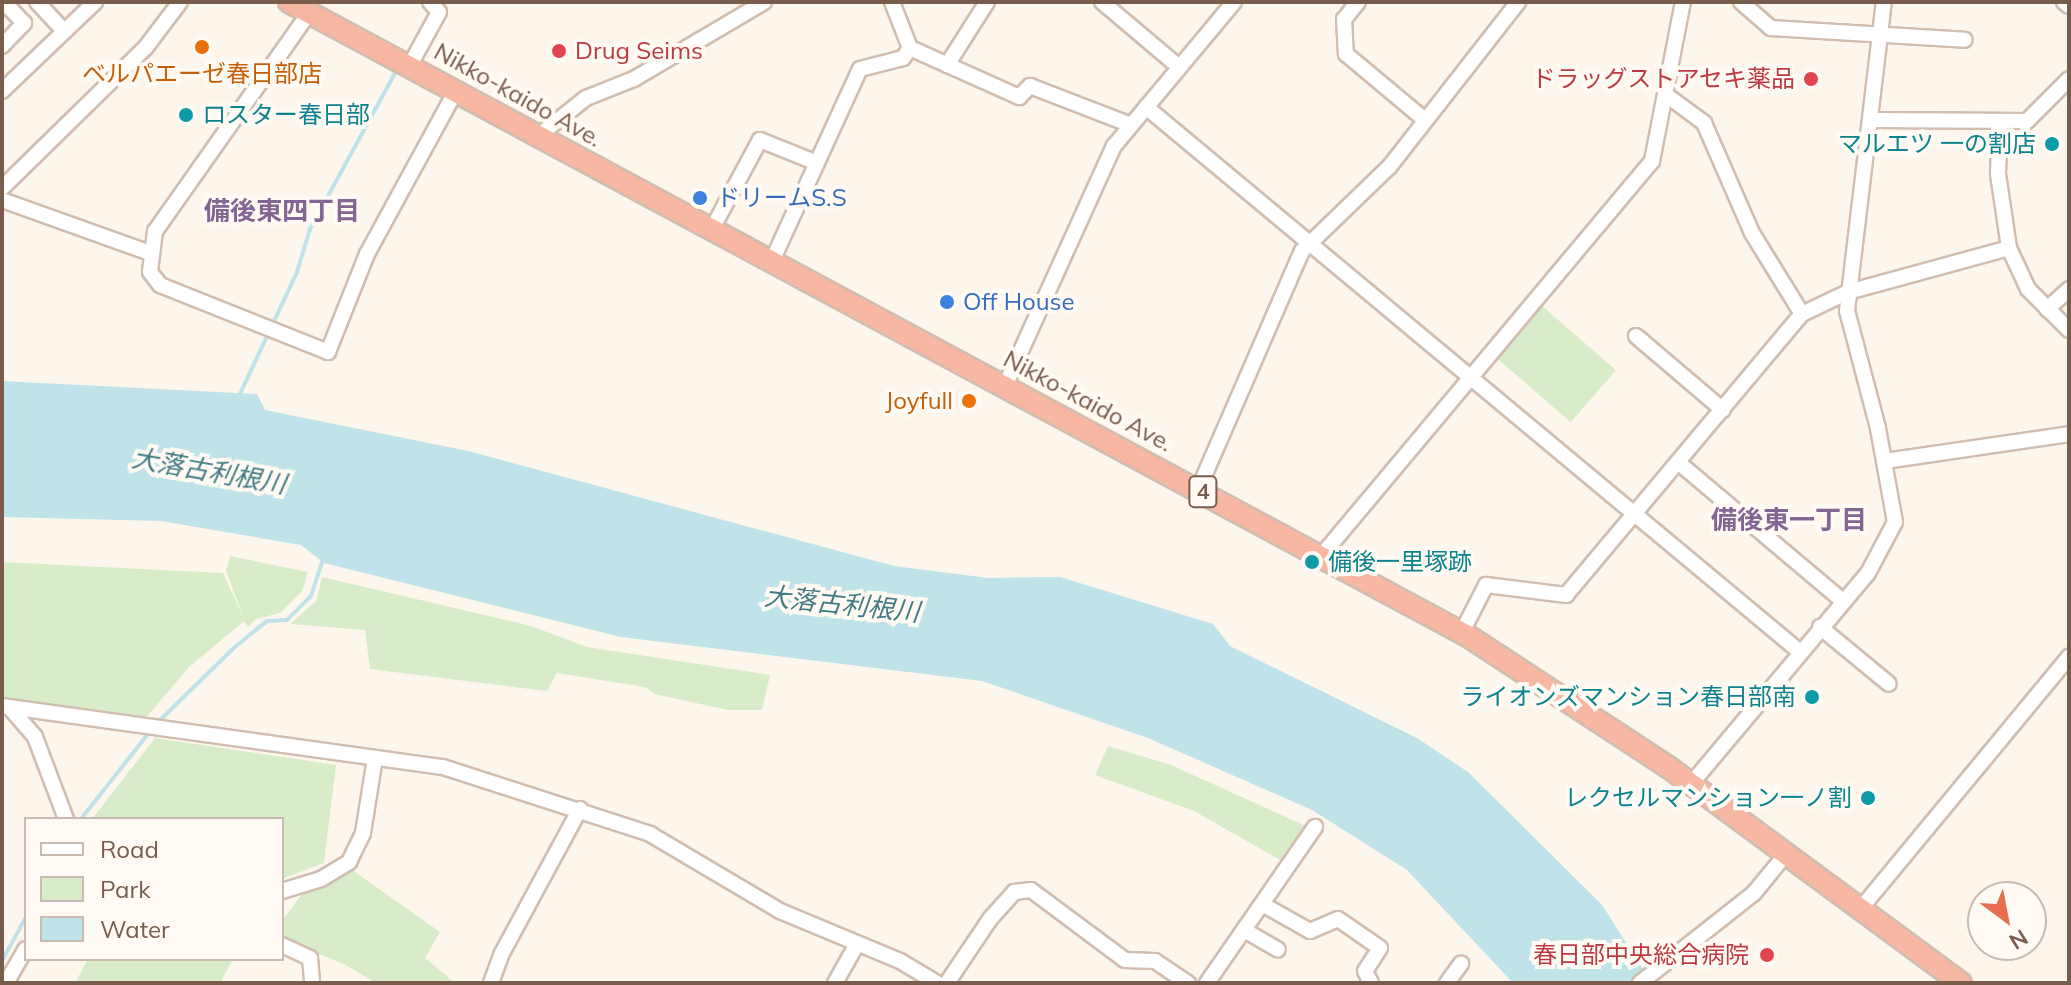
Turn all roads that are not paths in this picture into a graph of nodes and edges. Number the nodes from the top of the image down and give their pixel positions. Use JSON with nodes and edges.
{"nodes":[{"id":1,"x":4,"y":2,"type":"edge"},
{"id":2,"x":95,"y":2,"type":"edge"},
{"id":3,"x":180,"y":2,"type":"edge"},
{"id":4,"x":289,"y":2,"type":"edge"},
{"id":5,"x":430,"y":2,"type":"edge"},
{"id":6,"x":764,"y":2,"type":"edge"},
{"id":7,"x":892,"y":2,"type":"edge"},
{"id":8,"x":987,"y":2,"type":"edge"},
{"id":9,"x":1102,"y":2,"type":"edge"},
{"id":10,"x":1234,"y":2,"type":"edge"},
{"id":11,"x":1358,"y":2,"type":"edge"},
{"id":12,"x":1518,"y":2,"type":"edge"},
{"id":13,"x":1683,"y":2,"type":"edge"},
{"id":14,"x":1741,"y":2,"type":"edge"},
{"id":15,"x":1884,"y":2,"type":"edge"},
{"id":16,"x":2064,"y":2,"type":"edge"},
{"id":17,"x":39,"y":5,"type":"edge"},
{"id":18,"x":2069,"y":6,"type":"edge"},
{"id":19,"x":309,"y":13,"type":"junction"},
{"id":20,"x":24,"y":23,"type":"junction"},
{"id":21,"x":64,"y":31,"type":"junction"},
{"id":22,"x":1880,"y":38,"type":"junction"},
{"id":23,"x":1965,"y":40,"type":"dead end"},
{"id":24,"x":2,"y":46,"type":"edge"},
{"id":25,"x":910,"y":48,"type":"junction"},
{"id":26,"x":408,"y":64,"type":"junction"},
{"id":27,"x":947,"y":65,"type":"junction"},
{"id":28,"x":1179,"y":67,"type":"junction"},
{"id":29,"x":2069,"y":79,"type":"edge"},
{"id":30,"x":2,"y":91,"type":"edge"},
{"id":31,"x":456,"y":91,"type":"junction"},
{"id":32,"x":1665,"y":94,"type":"junction"},
{"id":33,"x":1146,"y":107,"type":"junction"},
{"id":34,"x":1425,"y":120,"type":"junction"},
{"id":35,"x":1872,"y":120,"type":"junction"},
{"id":36,"x":2000,"y":121,"type":"junction"},
{"id":37,"x":1131,"y":125,"type":"junction"},
{"id":38,"x":537,"y":137,"type":"junction"},
{"id":39,"x":817,"y":163,"type":"junction"},
{"id":40,"x":2,"y":188,"type":"edge"},
{"id":41,"x":2,"y":200,"type":"edge"},
{"id":42,"x":712,"y":229,"type":"junction"},
{"id":43,"x":1308,"y":244,"type":"junction"},
{"id":44,"x":2009,"y":248,"type":"junction"},
{"id":45,"x":150,"y":253,"type":"junction"},
{"id":46,"x":772,"y":261,"type":"junction"},
{"id":47,"x":2069,"y":289,"type":"edge"},
{"id":48,"x":1848,"y":292,"type":"junction"},
{"id":49,"x":2047,"y":309,"type":"junction"},
{"id":50,"x":1802,"y":314,"type":"junction"},
{"id":51,"x":2069,"y":330,"type":"edge"},
{"id":52,"x":1636,"y":336,"type":"dead end"},
{"id":53,"x":1471,"y":379,"type":"junction"},
{"id":54,"x":1005,"y":386,"type":"junction"},
{"id":55,"x":1723,"y":410,"type":"junction"},
{"id":56,"x":2069,"y":434,"type":"edge"},
{"id":57,"x":1885,"y":461,"type":"junction"},
{"id":58,"x":1679,"y":463,"type":"junction"},
{"id":59,"x":1198,"y":490,"type":"junction"},
{"id":60,"x":1636,"y":515,"type":"junction"},
{"id":61,"x":1322,"y":555,"type":"junction"},
{"id":62,"x":1843,"y":601,"type":"junction"},
{"id":63,"x":1820,"y":627,"type":"junction"},
{"id":64,"x":1462,"y":632,"type":"junction"},
{"id":65,"x":1799,"y":651,"type":"junction"},
{"id":66,"x":2069,"y":657,"type":"edge"},
{"id":67,"x":1889,"y":684,"type":"dead end"},
{"id":68,"x":6,"y":707,"type":"edge"},
{"id":69,"x":375,"y":758,"type":"junction"},
{"id":70,"x":1691,"y":784,"type":"junction"},
{"id":71,"x":580,"y":809,"type":"junction"},
{"id":72,"x":65,"y":817,"type":"edge"},
{"id":73,"x":1315,"y":827,"type":"dead end"},
{"id":74,"x":1786,"y":854,"type":"junction"},
{"id":75,"x":284,"y":890,"type":"edge"},
{"id":76,"x":1262,"y":904,"type":"junction"},
{"id":77,"x":1862,"y":907,"type":"junction"},
{"id":78,"x":1244,"y":930,"type":"junction"},
{"id":79,"x":857,"y":944,"type":"junction"},
{"id":80,"x":284,"y":946,"type":"edge"},
{"id":81,"x":1278,"y":950,"type":"dead end"},
{"id":82,"x":24,"y":952,"type":"edge"},
{"id":83,"x":1461,"y":964,"type":"dead end"},
{"id":84,"x":6,"y":983,"type":"edge"},
{"id":85,"x":312,"y":983,"type":"edge"},
{"id":86,"x":491,"y":983,"type":"edge"},
{"id":87,"x":835,"y":983,"type":"edge"},
{"id":88,"x":937,"y":983,"type":"edge"},
{"id":89,"x":947,"y":983,"type":"edge"},
{"id":90,"x":1188,"y":983,"type":"edge"},
{"id":91,"x":1207,"y":983,"type":"edge"},
{"id":92,"x":1371,"y":983,"type":"edge"},
{"id":93,"x":1447,"y":983,"type":"edge"},
{"id":94,"x":1640,"y":983,"type":"edge"},
{"id":95,"x":1961,"y":983,"type":"edge"}],
"edges":[{"from":1,"to":20,"type":"street"},
{"from":2,"to":21,"type":"street"},
{"from":3,"to":40,"type":"street"},
{"from":4,"to":19,"type":"highway","number":"4"},
{"from":5,"to":26,"type":"street"},
{"from":6,"to":38,"type":"street"},
{"from":7,"to":25,"type":"street"},
{"from":8,"to":27,"type":"street"},
{"from":9,"to":28,"type":"street"},
{"from":10,"to":28,"type":"street"},
{"from":11,"to":34,"type":"street"},
{"from":12,"to":34,"type":"street"},
{"from":13,"to":32,"type":"street"},
{"from":14,"to":22,"type":"street"},
{"from":15,"to":22,"type":"street"},
{"from":16,"to":18,"type":"street"},
{"from":17,"to":20,"type":"street"},
{"from":17,"to":21,"type":"street"},
{"from":19,"to":26,"type":"highway","number":"4"},
{"from":19,"to":45,"type":"street"},
{"from":20,"to":24,"type":"street"},
{"from":21,"to":30,"type":"street"},
{"from":22,"to":23,"type":"street"},
{"from":22,"to":35,"type":"street"},
{"from":25,"to":27,"type":"street"},
{"from":25,"to":39,"type":"street"},
{"from":26,"to":31,"type":"highway","name":"Nikko-kaido Ave.","number":"4"},
{"from":27,"to":37,"type":"street"},
{"from":28,"to":33,"type":"street"},
{"from":29,"to":36,"type":"street"},
{"from":31,"to":38,"type":"highway","name":"Nikko-kaido Ave.","number":"4"},
{"from":31,"to":45,"type":"street"},
{"from":32,"to":50,"type":"street"},
{"from":32,"to":53,"type":"street"},
{"from":33,"to":37,"type":"street"},
{"from":33,"to":43,"type":"street"},
{"from":34,"to":43,"type":"street"},
{"from":35,"to":36,"type":"street"},
{"from":35,"to":48,"type":"street"},
{"from":36,"to":44,"type":"street"},
{"from":37,"to":54,"type":"street"},
{"from":38,"to":42,"type":"highway","name":"Nikko-kaido Ave.","number":"4"},
{"from":39,"to":42,"type":"street"},
{"from":39,"to":46,"type":"street"},
{"from":41,"to":45,"type":"street"},
{"from":42,"to":46,"type":"highway","name":"Nikko-kaido Ave.","number":"4"},
{"from":43,"to":53,"type":"street"},
{"from":43,"to":59,"type":"street"},
{"from":44,"to":48,"type":"street"},
{"from":44,"to":49,"type":"street"},
{"from":46,"to":54,"type":"highway","name":"Nikko-kaido Ave.","number":"4"},
{"from":47,"to":49,"type":"street"},
{"from":48,"to":50,"type":"street"},
{"from":48,"to":57,"type":"street"},
{"from":49,"to":51,"type":"street"},
{"from":50,"to":55,"type":"street"},
{"from":52,"to":55,"type":"street"},
{"from":53,"to":60,"type":"street"},
{"from":53,"to":61,"type":"street"},
{"from":54,"to":59,"type":"highway","name":"Nikko-kaido Ave.","number":"4"},
{"from":55,"to":58,"type":"street"},
{"from":56,"to":57,"type":"street"},
{"from":57,"to":62,"type":"street"},
{"from":58,"to":60,"type":"street"},
{"from":58,"to":62,"type":"street"},
{"from":59,"to":61,"type":"highway","name":"Nikko-kaido Ave.","number":"4"},
{"from":60,"to":64,"type":"street"},
{"from":60,"to":65,"type":"street"},
{"from":61,"to":64,"type":"highway","name":"Nikko-kaido Ave.","number":"4"},
{"from":62,"to":63,"type":"street"},
{"from":63,"to":65,"type":"street"},
{"from":63,"to":67,"type":"street"},
{"from":64,"to":70,"type":"highway","name":"Nikko-kaido Ave.","number":"4"},
{"from":65,"to":70,"type":"street"},
{"from":66,"to":77,"type":"street"},
{"from":68,"to":69,"type":"street"},
{"from":68,"to":72,"type":"street"},
{"from":69,"to":71,"type":"street"},
{"from":69,"to":75,"type":"street"},
{"from":70,"to":74,"type":"highway","name":"Nikko-kaido Ave.","number":"4"},
{"from":71,"to":79,"type":"street"},
{"from":71,"to":86,"type":"street"},
{"from":73,"to":76,"type":"street"},
{"from":74,"to":77,"type":"highway","name":"Nikko-kaido Ave.","number":"4"},
{"from":74,"to":94,"type":"street"},
{"from":76,"to":78,"type":"street"},
{"from":76,"to":92,"type":"street"},
{"from":77,"to":95,"type":"highway","name":"Nikko-kaido Ave.","number":"4"},
{"from":78,"to":81,"type":"street"},
{"from":78,"to":91,"type":"street"},
{"from":79,"to":87,"type":"street"},
{"from":79,"to":88,"type":"street"},
{"from":80,"to":85,"type":"street"},
{"from":82,"to":84,"type":"street"},
{"from":83,"to":93,"type":"street"},
{"from":89,"to":90,"type":"street"}]}
